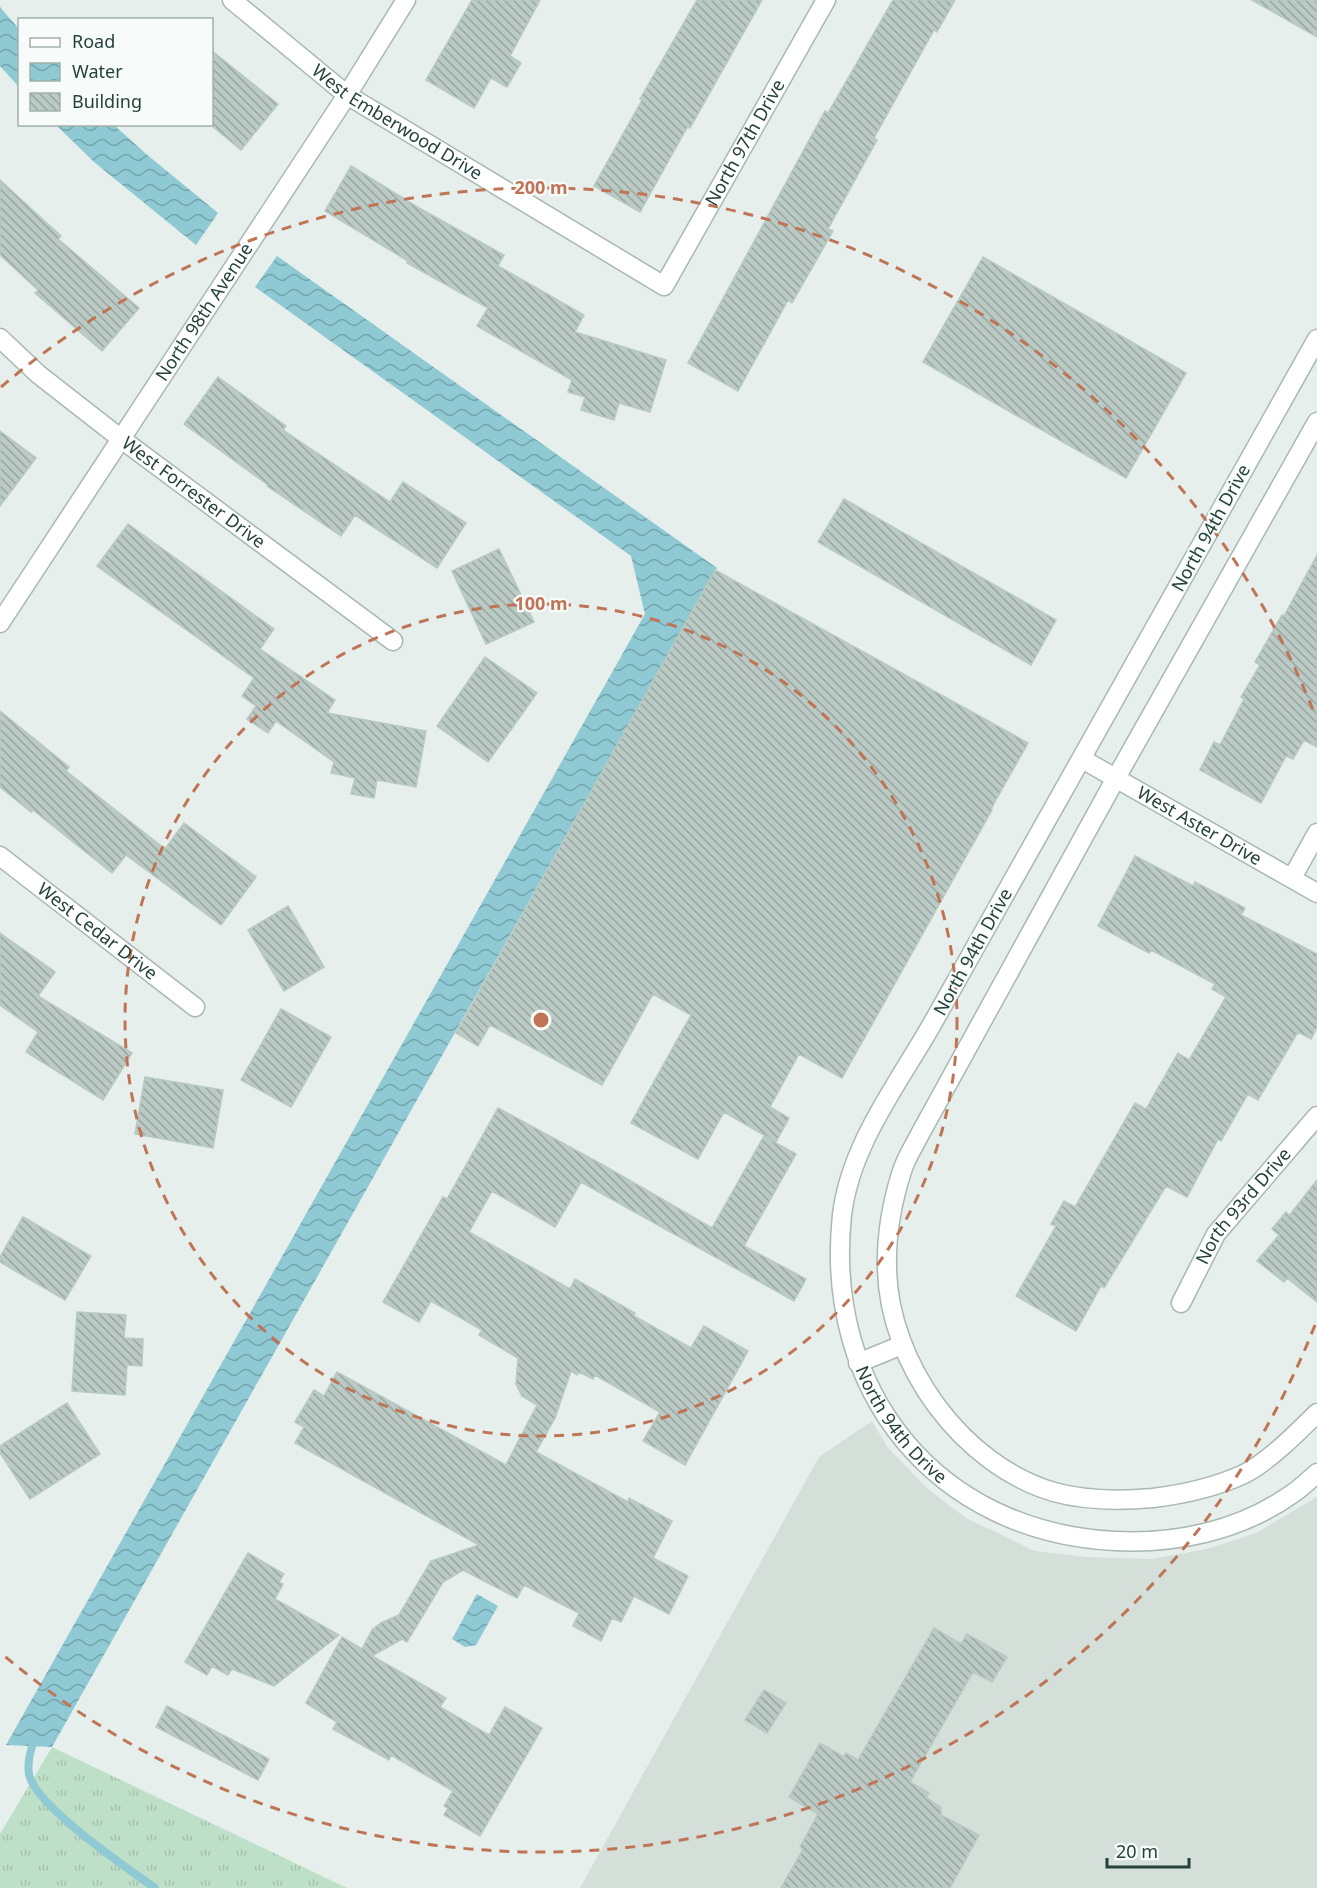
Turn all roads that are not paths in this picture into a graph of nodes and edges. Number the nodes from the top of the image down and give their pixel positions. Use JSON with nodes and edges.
{"nodes":[{"id":1,"x":232,"y":0,"type":"edge"},
{"id":2,"x":406,"y":0,"type":"edge"},
{"id":3,"x":826,"y":0,"type":"edge"},
{"id":4,"x":346,"y":95,"type":"junction"},
{"id":5,"x":664,"y":286,"type":"joint"},
{"id":6,"x":0,"y":338,"type":"edge"},
{"id":7,"x":1317,"y":339,"type":"edge"},
{"id":8,"x":1317,"y":422,"type":"edge"},
{"id":9,"x":120,"y":438,"type":"junction"},
{"id":10,"x":0,"y":623,"type":"edge"},
{"id":11,"x":393,"y":641,"type":"dead end"},
{"id":12,"x":1082,"y":759,"type":"junction"},
{"id":13,"x":1116,"y":778,"type":"junction"},
{"id":14,"x":1317,"y":833,"type":"edge"},
{"id":15,"x":0,"y":856,"type":"edge"},
{"id":16,"x":1292,"y":878,"type":"junction"},
{"id":17,"x":1317,"y":893,"type":"edge"},
{"id":18,"x":195,"y":1008,"type":"dead end"},
{"id":19,"x":1317,"y":1116,"type":"edge"},
{"id":20,"x":1180,"y":1303,"type":"dead end"},
{"id":21,"x":902,"y":1345,"type":"junction"},
{"id":22,"x":858,"y":1362,"type":"junction"},
{"id":23,"x":1317,"y":1413,"type":"edge"},
{"id":24,"x":1317,"y":1473,"type":"edge"}],
"edges":[{"from":1,"to":4,"type":"street","name":"West Emberwood Drive"},
{"from":2,"to":4,"type":"street","name":"North 98th Avenue"},
{"from":3,"to":5,"type":"street","name":"North 97th Drive"},
{"from":4,"to":5,"type":"street","name":"West Emberwood Drive"},
{"from":4,"to":9,"type":"street","name":"North 98th Avenue"},
{"from":6,"to":9,"type":"street","name":"West Forrester Drive"},
{"from":7,"to":12,"type":"street","name":"North 94th Drive"},
{"from":8,"to":13,"type":"street","name":"North 94th Drive"},
{"from":9,"to":10,"type":"street","name":"North 98th Avenue"},
{"from":9,"to":11,"type":"street","name":"West Forrester Drive"},
{"from":12,"to":13,"type":"street","name":"West Aster Drive"},
{"from":12,"to":22,"type":"street","name":"North 94th Drive"},
{"from":13,"to":16,"type":"street","name":"West Aster Drive"},
{"from":13,"to":21,"type":"street","name":"North 94th Drive"},
{"from":14,"to":16,"type":"street"},
{"from":15,"to":18,"type":"street","name":"West Cedar Drive"},
{"from":16,"to":17,"type":"street","name":"West Aster Drive"},
{"from":19,"to":20,"type":"street","name":"North 93rd Drive"},
{"from":21,"to":22,"type":"street"},
{"from":21,"to":23,"type":"street","name":"North 94th Drive"},
{"from":22,"to":24,"type":"street","name":"North 94th Drive"}]}
